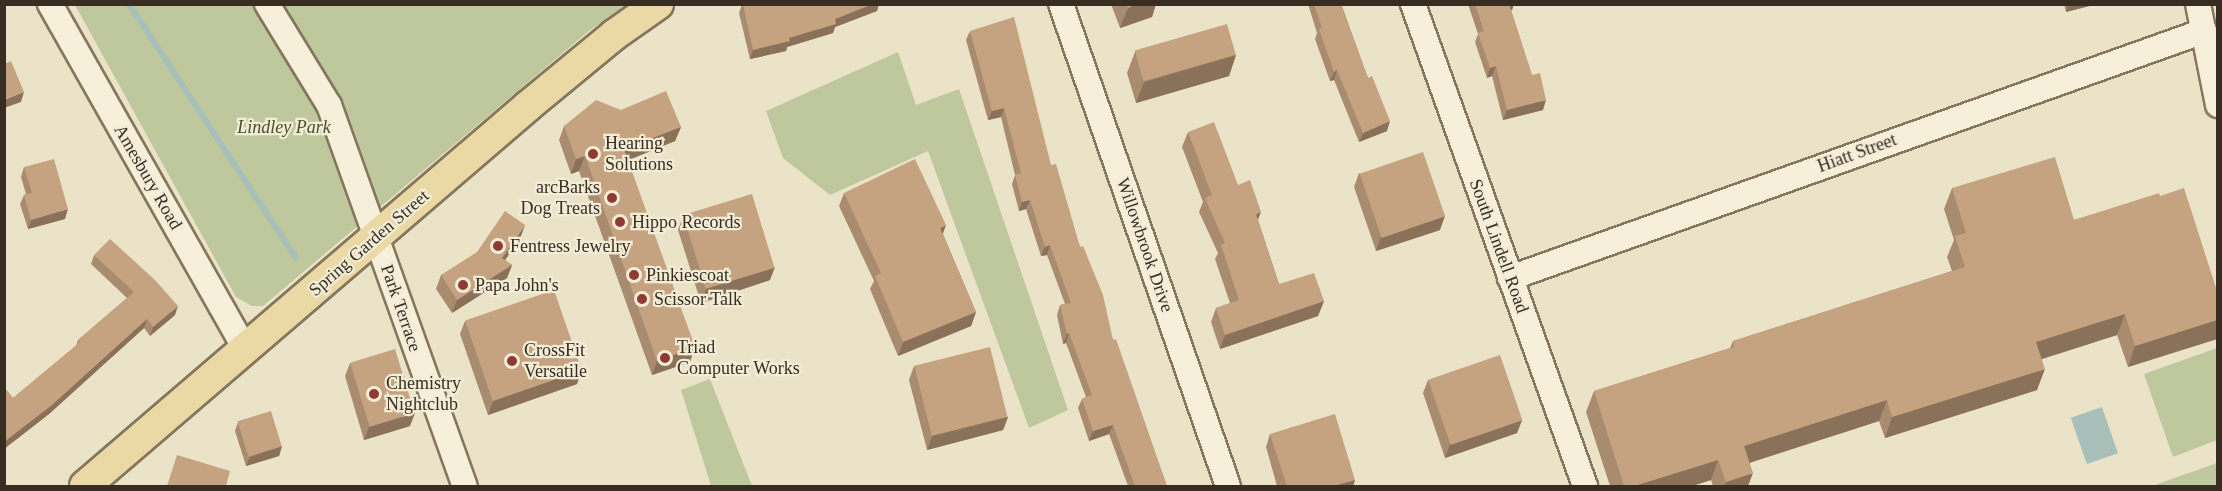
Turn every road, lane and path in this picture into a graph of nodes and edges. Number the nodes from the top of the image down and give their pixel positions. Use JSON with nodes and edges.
{"nodes":[{"id":1,"x":50,"y":4,"type":"edge"},
{"id":2,"x":267,"y":4,"type":"edge"},
{"id":3,"x":657,"y":4,"type":"edge"},
{"id":4,"x":1061,"y":4,"type":"edge"},
{"id":5,"x":1413,"y":4,"type":"edge"},
{"id":6,"x":2198,"y":4,"type":"edge"},
{"id":7,"x":2204,"y":31,"type":"junction"},
{"id":8,"x":2217,"y":105,"type":"edge"},
{"id":9,"x":376,"y":238,"type":"junction"},
{"id":10,"x":1510,"y":278,"type":"junction"},
{"id":11,"x":245,"y":349,"type":"junction"},
{"id":12,"x":85,"y":486,"type":"edge"},
{"id":13,"x":465,"y":486,"type":"edge"},
{"id":14,"x":1228,"y":486,"type":"edge"},
{"id":15,"x":1585,"y":486,"type":"edge"}],
"edges":[{"from":1,"to":11,"type":"street","name":"Amesbury Road"},
{"from":2,"to":9,"type":"street","name":"Park Terrace"},
{"from":3,"to":9,"type":"main road","name":"Spring Garden Street"},
{"from":4,"to":14,"type":"street","name":"Willowbrook Drive"},
{"from":5,"to":10,"type":"street","name":"South Lindell Road"},
{"from":6,"to":7,"type":"street"},
{"from":7,"to":8,"type":"street"},
{"from":7,"to":10,"type":"street","name":"Hiatt Street"},
{"from":9,"to":11,"type":"main road","name":"Spring Garden Street"},
{"from":9,"to":13,"type":"street","name":"Park Terrace"},
{"from":10,"to":15,"type":"street","name":"South Lindell Road"},
{"from":11,"to":12,"type":"main road","name":"Spring Garden Street"}]}
